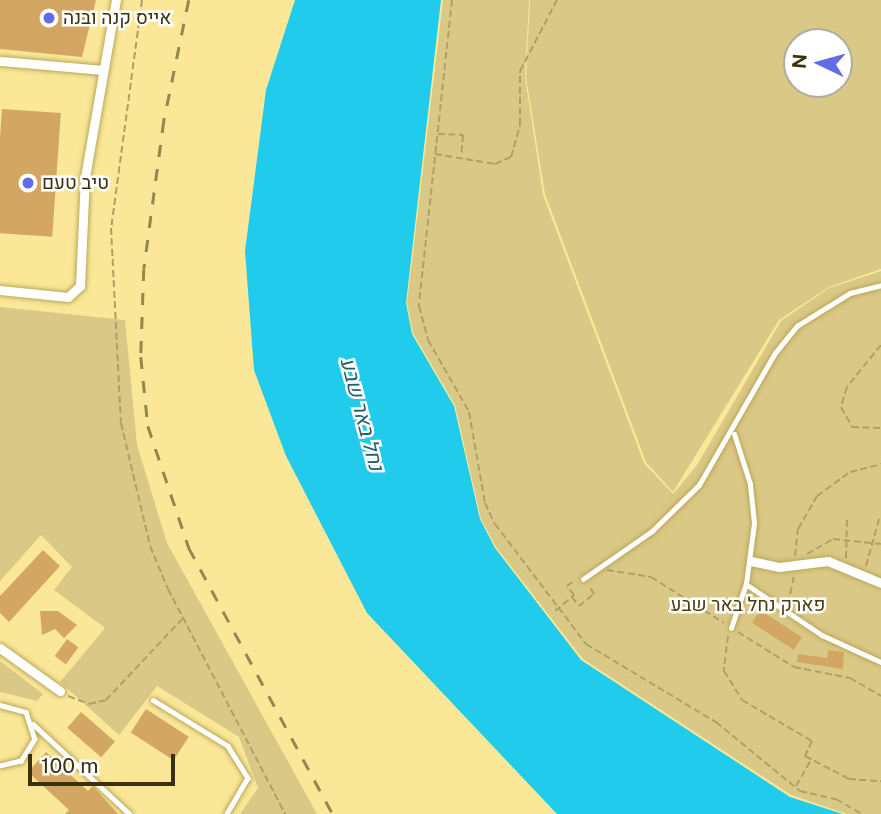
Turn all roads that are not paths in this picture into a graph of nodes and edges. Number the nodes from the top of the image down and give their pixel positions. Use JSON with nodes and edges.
{"nodes":[{"id":1,"x":116,"y":0,"type":"edge"},
{"id":2,"x":0,"y":61,"type":"edge"},
{"id":3,"x":102,"y":70,"type":"junction"},
{"id":4,"x":881,"y":285,"type":"edge"},
{"id":5,"x":0,"y":290,"type":"edge"},
{"id":6,"x":734,"y":433,"type":"junction"},
{"id":7,"x":751,"y":561,"type":"junction"},
{"id":8,"x":583,"y":579,"type":"road end"},
{"id":9,"x":881,"y":583,"type":"edge"},
{"id":10,"x":746,"y":584,"type":"junction"},
{"id":11,"x":731,"y":628,"type":"road end"},
{"id":12,"x":0,"y":648,"type":"edge"},
{"id":13,"x":881,"y":662,"type":"edge"},
{"id":14,"x":60,"y":691,"type":"road end"},
{"id":15,"x":153,"y":699,"type":"dead end"},
{"id":16,"x":0,"y":705,"type":"edge"},
{"id":17,"x":33,"y":724,"type":"junction"},
{"id":18,"x":0,"y":766,"type":"edge"},
{"id":19,"x":130,"y":814,"type":"edge"},
{"id":20,"x":227,"y":814,"type":"edge"}],
"edges":[{"from":1,"to":3,"type":"street"},
{"from":2,"to":3,"type":"street"},
{"from":3,"to":5,"type":"street"},
{"from":4,"to":6,"type":"lane"},
{"from":6,"to":7,"type":"lane"},
{"from":6,"to":8,"type":"lane"},
{"from":7,"to":9,"type":"street"},
{"from":7,"to":10,"type":"lane"},
{"from":10,"to":11,"type":"lane"},
{"from":10,"to":13,"type":"lane"},
{"from":12,"to":14,"type":"street"},
{"from":15,"to":20,"type":"lane"},
{"from":16,"to":17,"type":"lane"},
{"from":17,"to":18,"type":"lane"},
{"from":17,"to":19,"type":"lane"}]}
